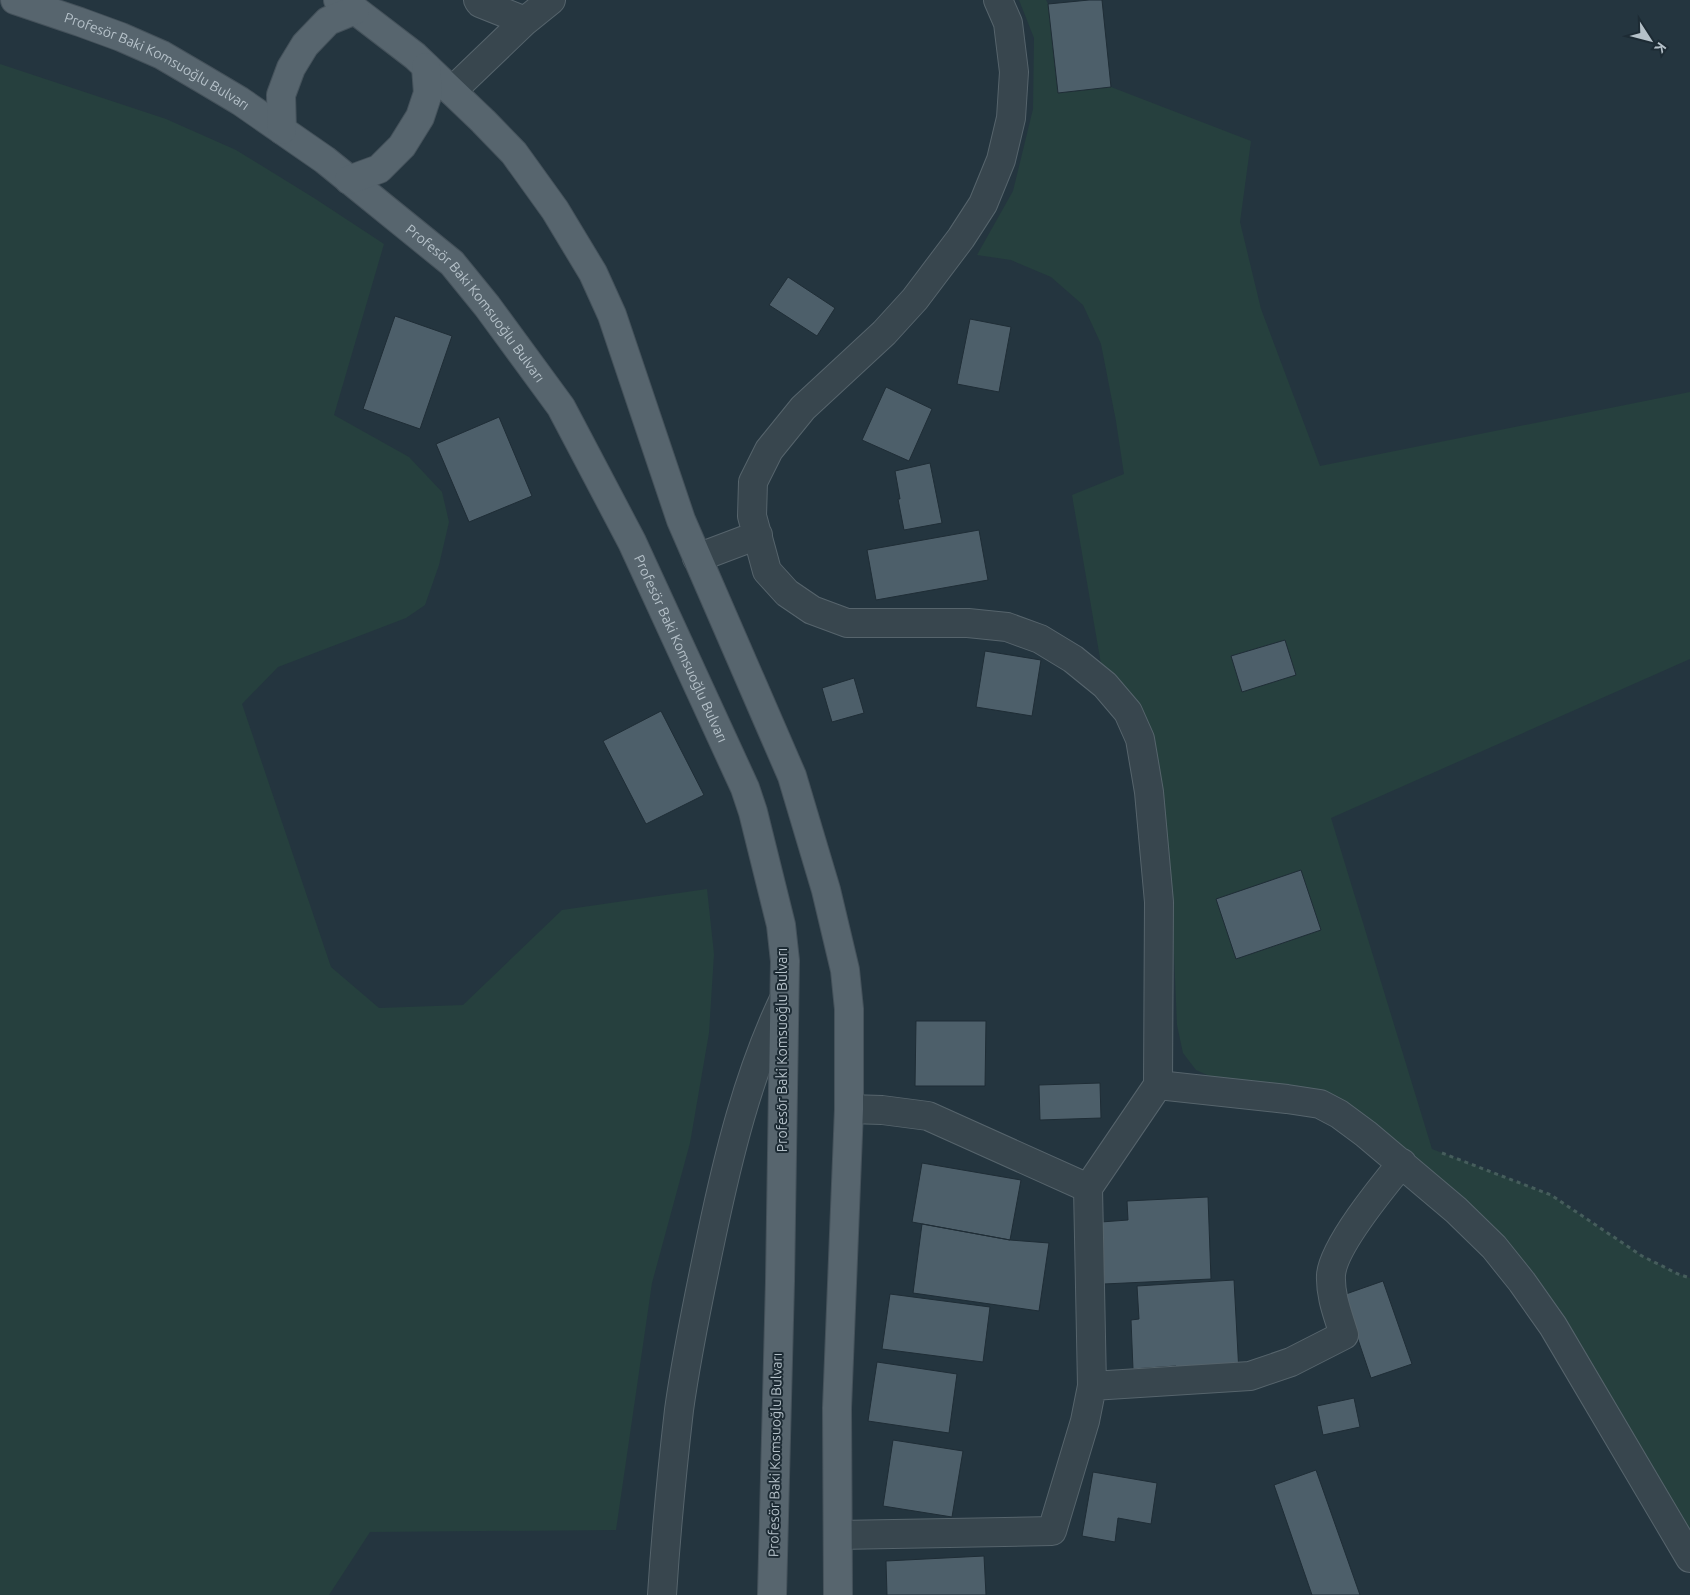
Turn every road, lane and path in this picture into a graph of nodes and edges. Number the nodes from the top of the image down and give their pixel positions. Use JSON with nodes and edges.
{"nodes":[{"id":1,"x":15,"y":0,"type":"edge"},
{"id":2,"x":478,"y":0,"type":"edge"},
{"id":3,"x":551,"y":0,"type":"edge"},
{"id":4,"x":998,"y":0,"type":"edge"},
{"id":5,"x":352,"y":3,"type":"edge"},
{"id":6,"x":525,"y":21,"type":"junction"},
{"id":7,"x":426,"y":67,"type":"junction"},
{"id":8,"x":452,"y":91,"type":"junction"},
{"id":9,"x":282,"y":130,"type":"junction"},
{"id":10,"x":349,"y":180,"type":"junction"},
{"id":11,"x":758,"y":535,"type":"junction"},
{"id":12,"x":697,"y":558,"type":"junction"},
{"id":13,"x":784,"y":999,"type":"junction"},
{"id":14,"x":1158,"y":1085,"type":"junction"},
{"id":15,"x":849,"y":1109,"type":"junction"},
{"id":16,"x":1402,"y":1163,"type":"junction"},
{"id":17,"x":1088,"y":1188,"type":"junction"},
{"id":18,"x":1690,"y":1278,"type":"edge"},
{"id":19,"x":1092,"y":1386,"type":"junction"},
{"id":20,"x":838,"y":1535,"type":"junction"},
{"id":21,"x":1690,"y":1558,"type":"edge"},
{"id":22,"x":662,"y":1595,"type":"edge"},
{"id":23,"x":772,"y":1595,"type":"edge"},
{"id":24,"x":838,"y":1595,"type":"edge"}],
"edges":[{"from":1,"to":9,"type":"main road","name":"Profesör Baki Komsuoğlu Bulvarı"},
{"from":2,"to":6,"type":"street"},
{"from":3,"to":6,"type":"street"},
{"from":4,"to":11,"type":"street"},
{"from":5,"to":7,"type":"main road"},
{"from":5,"to":9,"type":"main road"},
{"from":6,"to":8,"type":"street"},
{"from":7,"to":8,"type":"main road"},
{"from":7,"to":10,"type":"main road"},
{"from":8,"to":12,"type":"main road"},
{"from":9,"to":10,"type":"main road","name":"Profesör Baki Komsuoğlu Bulvarı"},
{"from":10,"to":13,"type":"main road","name":"Profesör Baki Komsuoğlu Bulvarı"},
{"from":11,"to":12,"type":"street"},
{"from":11,"to":14,"type":"street"},
{"from":12,"to":15,"type":"main road"},
{"from":13,"to":22,"type":"street"},
{"from":13,"to":23,"type":"main road","name":"Profesör Baki Komsuoğlu Bulvarı"},
{"from":14,"to":16,"type":"street"},
{"from":14,"to":17,"type":"street"},
{"from":15,"to":17,"type":"street"},
{"from":15,"to":20,"type":"main road"},
{"from":16,"to":18,"type":"path"},
{"from":16,"to":19,"type":"street"},
{"from":16,"to":21,"type":"street"},
{"from":17,"to":19,"type":"street"},
{"from":19,"to":20,"type":"street"},
{"from":20,"to":24,"type":"main road"}]}
